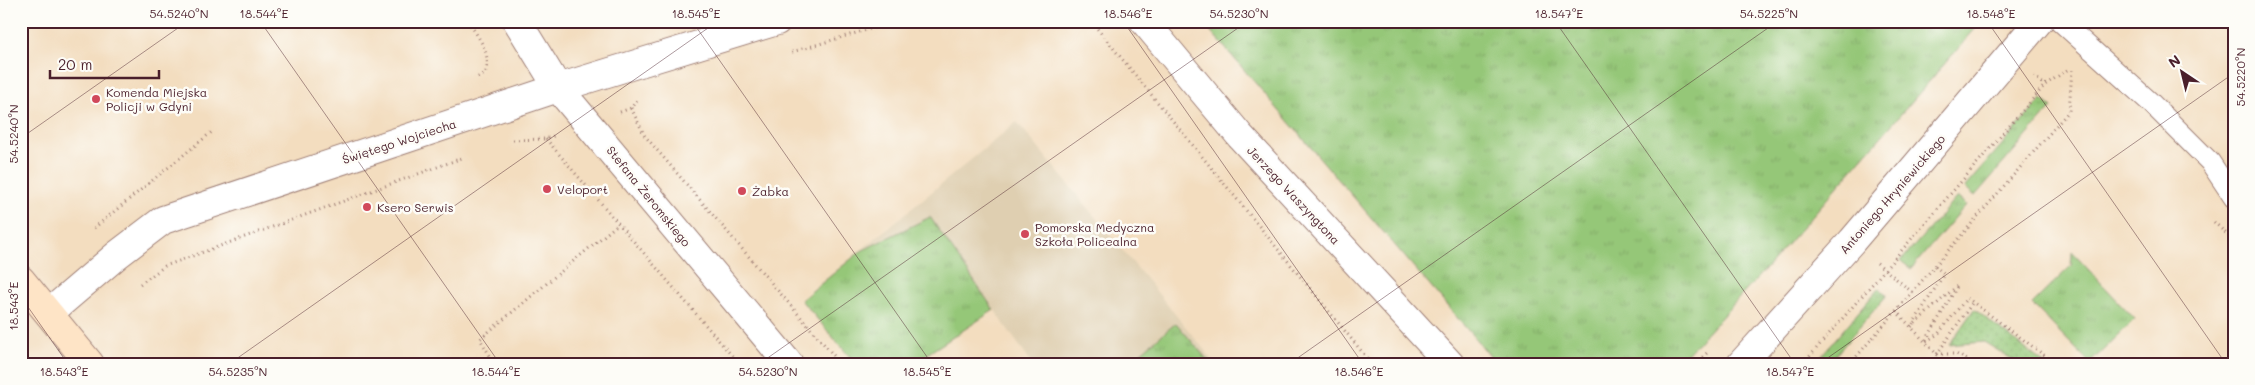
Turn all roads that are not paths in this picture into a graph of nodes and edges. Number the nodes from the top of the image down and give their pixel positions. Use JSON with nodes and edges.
{"nodes":[{"id":1,"x":517,"y":21,"type":"edge"},
{"id":2,"x":777,"y":21,"type":"edge"},
{"id":3,"x":1144,"y":21,"type":"edge"},
{"id":4,"x":2039,"y":21,"type":"edge"},
{"id":5,"x":2060,"y":21,"type":"edge"},
{"id":6,"x":558,"y":88,"type":"junction"},
{"id":7,"x":2234,"y":198,"type":"edge"},
{"id":8,"x":21,"y":280,"type":"edge"},
{"id":9,"x":49,"y":313,"type":"junction"},
{"id":10,"x":90,"y":364,"type":"edge"},
{"id":11,"x":789,"y":364,"type":"edge"},
{"id":12,"x":1450,"y":364,"type":"edge"},
{"id":13,"x":1741,"y":364,"type":"edge"}],
"edges":[{"from":1,"to":6,"type":"street","name":"Stefana Żeromskiego"},
{"from":2,"to":6,"type":"street","name":"Świętego Wojciecha"},
{"from":3,"to":12,"type":"street","name":"Jerzego Waszyngtona"},
{"from":4,"to":13,"type":"street","name":"Antoniego Hryniewickiego"},
{"from":5,"to":7,"type":"lane"},
{"from":6,"to":9,"type":"street","name":"Świętego Wojciecha"},
{"from":6,"to":11,"type":"street","name":"Stefana Żeromskiego"},
{"from":8,"to":9,"type":"street"},
{"from":9,"to":10,"type":"street"}]}
